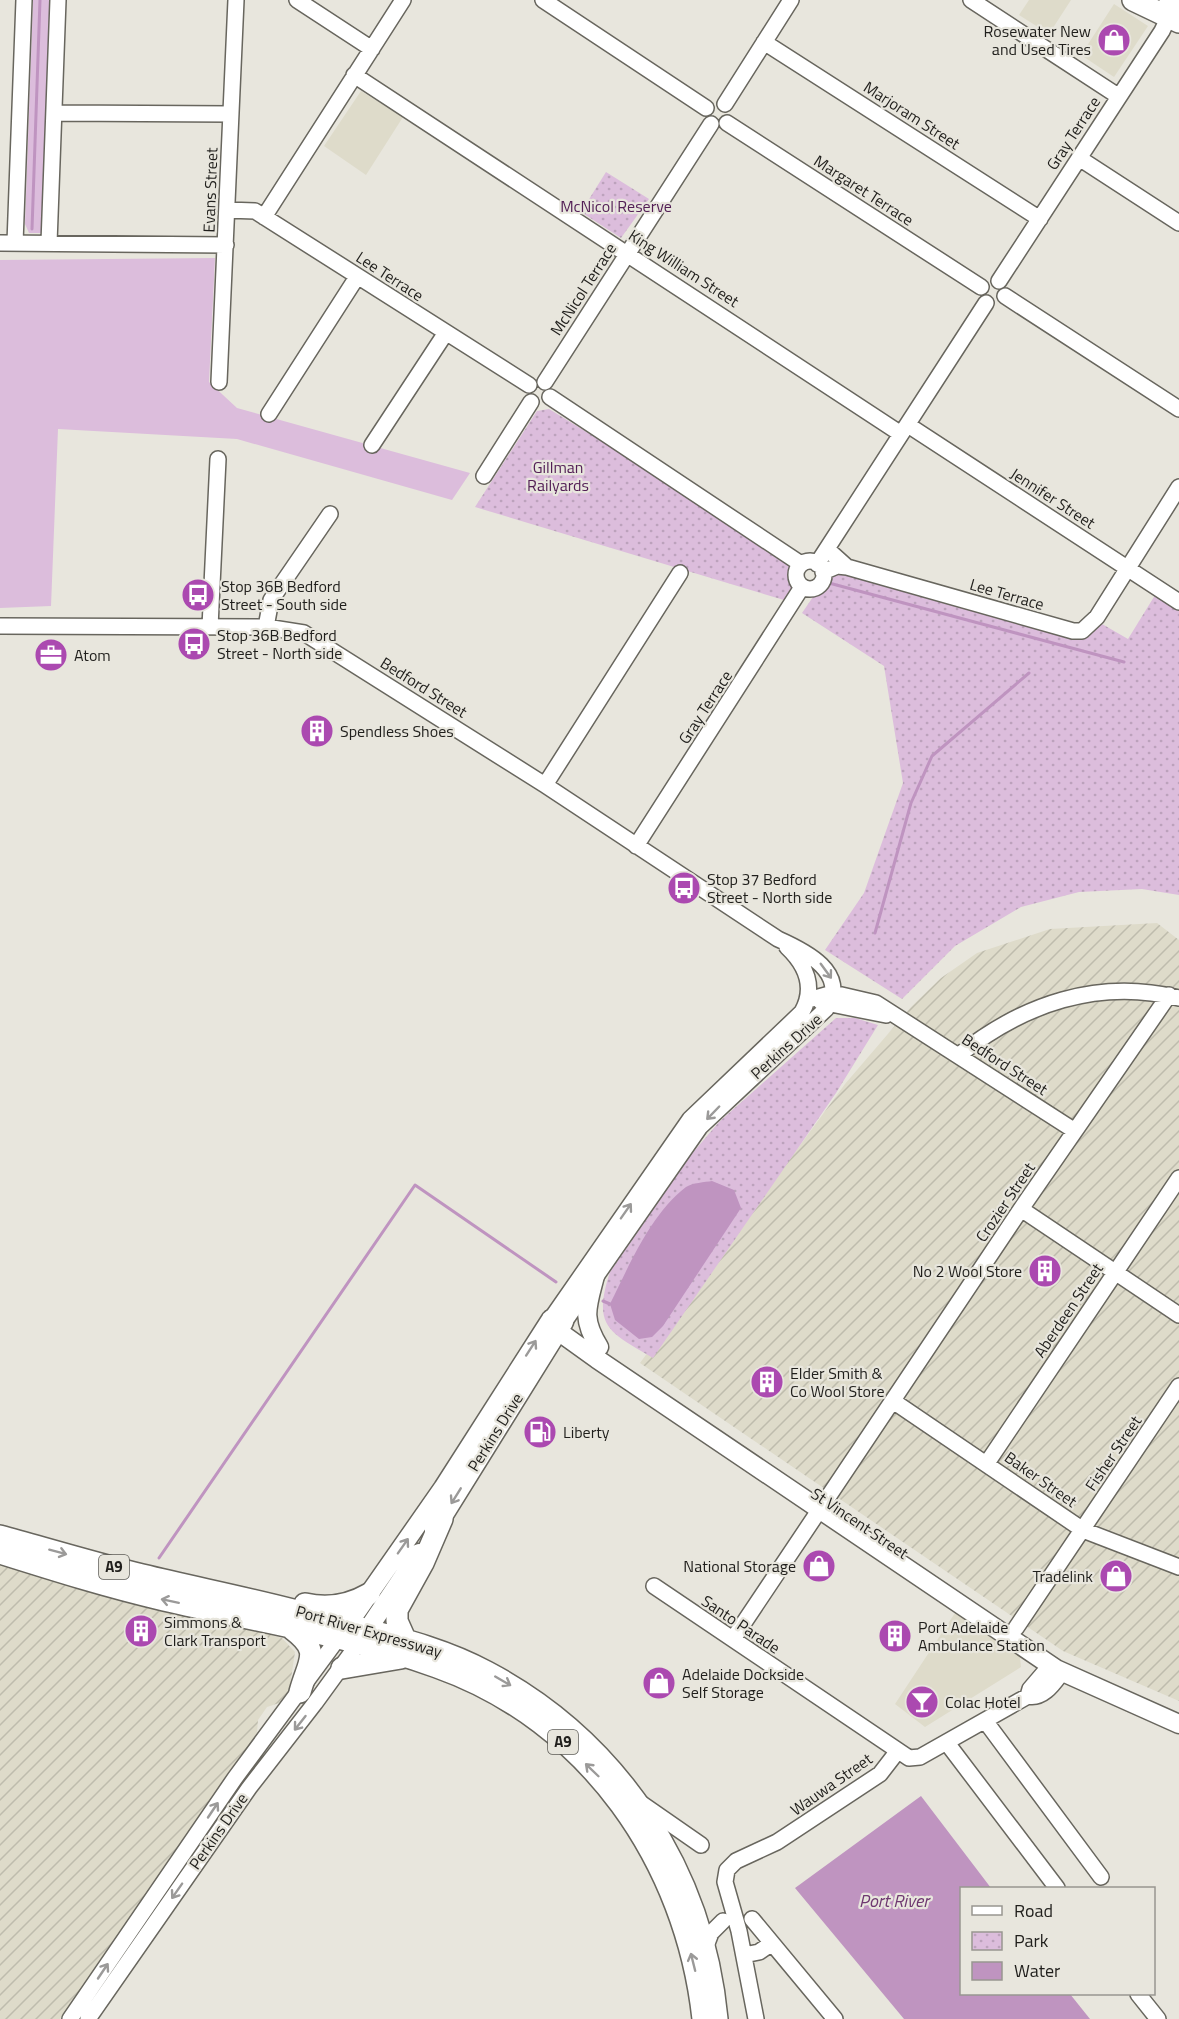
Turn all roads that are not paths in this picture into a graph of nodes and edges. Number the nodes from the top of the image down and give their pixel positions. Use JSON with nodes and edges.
{"nodes":[{"id":1,"x":24,"y":0,"type":"edge"},
{"id":2,"x":58,"y":0,"type":"edge"},
{"id":3,"x":236,"y":0,"type":"edge"},
{"id":4,"x":297,"y":0,"type":"edge"},
{"id":5,"x":403,"y":0,"type":"edge"},
{"id":6,"x":543,"y":0,"type":"edge"},
{"id":7,"x":791,"y":0,"type":"edge"},
{"id":8,"x":971,"y":0,"type":"edge"},
{"id":9,"x":1133,"y":0,"type":"edge"},
{"id":10,"x":1174,"y":9,"type":"edge"},
{"id":11,"x":764,"y":42,"type":"junction"},
{"id":12,"x":372,"y":49,"type":"junction"},
{"id":13,"x":354,"y":75,"type":"junction"},
{"id":14,"x":1118,"y":96,"type":"junction"},
{"id":15,"x":725,"y":104,"type":"junction"},
{"id":16,"x":706,"y":108,"type":"junction"},
{"id":17,"x":55,"y":113,"type":"junction"},
{"id":18,"x":231,"y":114,"type":"junction"},
{"id":19,"x":719,"y":124,"type":"junction"},
{"id":20,"x":1078,"y":158,"type":"junction"},
{"id":21,"x":227,"y":210,"type":"junction"},
{"id":22,"x":264,"y":217,"type":"junction"},
{"id":23,"x":1040,"y":219,"type":"junction"},
{"id":24,"x":1179,"y":223,"type":"edge"},
{"id":25,"x":8,"y":243,"type":"edge"},
{"id":26,"x":49,"y":243,"type":"junction"},
{"id":27,"x":226,"y":245,"type":"junction"},
{"id":28,"x":628,"y":253,"type":"junction"},
{"id":29,"x":357,"y":277,"type":"junction"},
{"id":30,"x":999,"y":281,"type":"junction"},
{"id":31,"x":981,"y":287,"type":"junction"},
{"id":32,"x":1005,"y":296,"type":"junction"},
{"id":33,"x":986,"y":303,"type":"junction"},
{"id":34,"x":445,"y":334,"type":"junction"},
{"id":35,"x":219,"y":382,"type":"dead end"},
{"id":36,"x":545,"y":382,"type":"junction"},
{"id":37,"x":529,"y":385,"type":"junction"},
{"id":38,"x":550,"y":397,"type":"junction"},
{"id":39,"x":531,"y":402,"type":"junction"},
{"id":40,"x":1179,"y":409,"type":"edge"},
{"id":41,"x":269,"y":414,"type":"dead end"},
{"id":42,"x":904,"y":429,"type":"junction"},
{"id":43,"x":372,"y":445,"type":"dead end"},
{"id":44,"x":218,"y":459,"type":"dead end"},
{"id":45,"x":484,"y":476,"type":"dead end"},
{"id":46,"x":1179,"y":487,"type":"edge"},
{"id":47,"x":330,"y":514,"type":"dead end"},
{"id":48,"x":827,"y":549,"type":"junction"},
{"id":49,"x":801,"y":564,"type":"junction"},
{"id":50,"x":848,"y":567,"type":"junction"},
{"id":51,"x":820,"y":568,"type":"junction"},
{"id":52,"x":1129,"y":568,"type":"junction"},
{"id":53,"x":680,"y":573,"type":"dead end"},
{"id":54,"x":802,"y":587,"type":"junction"},
{"id":55,"x":1179,"y":602,"type":"edge"},
{"id":56,"x":0,"y":626,"type":"edge"},
{"id":57,"x":210,"y":627,"type":"junction"},
{"id":58,"x":266,"y":627,"type":"junction"},
{"id":59,"x":545,"y":785,"type":"junction"},
{"id":60,"x":636,"y":846,"type":"junction"},
{"id":61,"x":778,"y":939,"type":"junction"},
{"id":62,"x":1174,"y":997,"type":"edge"},
{"id":63,"x":831,"y":998,"type":"junction"},
{"id":64,"x":808,"y":1000,"type":"junction"},
{"id":65,"x":959,"y":1054,"type":"junction"},
{"id":66,"x":1075,"y":1131,"type":"junction"},
{"id":67,"x":1179,"y":1178,"type":"edge"},
{"id":68,"x":1021,"y":1209,"type":"junction"},
{"id":69,"x":1116,"y":1272,"type":"junction"},
{"id":70,"x":595,"y":1276,"type":"junction"},
{"id":71,"x":1179,"y":1315,"type":"edge"},
{"id":72,"x":558,"y":1324,"type":"junction"},
{"id":73,"x":598,"y":1353,"type":"junction"},
{"id":74,"x":544,"y":1354,"type":"junction"},
{"id":75,"x":1179,"y":1386,"type":"edge"},
{"id":76,"x":893,"y":1401,"type":"junction"},
{"id":77,"x":987,"y":1463,"type":"junction"},
{"id":78,"x":823,"y":1505,"type":"junction"},
{"id":79,"x":442,"y":1519,"type":"junction"},
{"id":80,"x":1083,"y":1530,"type":"junction"},
{"id":81,"x":0,"y":1541,"type":"edge"},
{"id":82,"x":1179,"y":1567,"type":"edge"},
{"id":83,"x":654,"y":1586,"type":"dead end"},
{"id":84,"x":228,"y":1594,"type":"junction"},
{"id":85,"x":369,"y":1594,"type":"junction"},
{"id":86,"x":289,"y":1627,"type":"junction"},
{"id":87,"x":1016,"y":1628,"type":"junction"},
{"id":88,"x":353,"y":1633,"type":"junction"},
{"id":89,"x":733,"y":1639,"type":"junction"},
{"id":90,"x":405,"y":1648,"type":"junction"},
{"id":91,"x":1059,"y":1664,"type":"junction"},
{"id":92,"x":342,"y":1668,"type":"junction"},
{"id":93,"x":299,"y":1694,"type":"junction"},
{"id":94,"x":1179,"y":1711,"type":"edge"},
{"id":95,"x":986,"y":1722,"type":"junction"},
{"id":96,"x":1179,"y":1724,"type":"edge"},
{"id":97,"x":948,"y":1743,"type":"junction"},
{"id":98,"x":897,"y":1752,"type":"junction"},
{"id":99,"x":639,"y":1803,"type":"junction"},
{"id":100,"x":701,"y":1845,"type":"dead end"},
{"id":101,"x":1101,"y":1877,"type":"dead end"},
{"id":102,"x":1056,"y":1887,"type":"edge"},
{"id":103,"x":752,"y":1919,"type":"dead end"},
{"id":104,"x":723,"y":1921,"type":"dead end"},
{"id":105,"x":772,"y":1943,"type":"junction"},
{"id":106,"x":706,"y":1946,"type":"junction"},
{"id":107,"x":744,"y":1955,"type":"junction"},
{"id":108,"x":1139,"y":1995,"type":"edge"},
{"id":109,"x":70,"y":2019,"type":"edge"},
{"id":110,"x":87,"y":2019,"type":"edge"},
{"id":111,"x":703,"y":2019,"type":"edge"},
{"id":112,"x":717,"y":2019,"type":"edge"},
{"id":113,"x":756,"y":2019,"type":"edge"},
{"id":114,"x":835,"y":2019,"type":"edge"},
{"id":115,"x":1158,"y":2019,"type":"edge"}],
"edges":[{"from":1,"to":25,"type":"street"},
{"from":2,"to":17,"type":"street"},
{"from":3,"to":18,"type":"street","name":"Evans Street"},
{"from":4,"to":12,"type":"street"},
{"from":5,"to":12,"type":"street"},
{"from":6,"to":16,"type":"street"},
{"from":7,"to":11,"type":"street"},
{"from":8,"to":14,"type":"street"},
{"from":9,"to":10,"type":"highway"},
{"from":10,"to":14,"type":"street","name":"Gray Terrace"},
{"from":11,"to":15,"type":"street"},
{"from":11,"to":23,"type":"street","name":"Marjoram Street"},
{"from":12,"to":13,"type":"street"},
{"from":13,"to":22,"type":"street"},
{"from":13,"to":28,"type":"street","name":"King William Street"},
{"from":14,"to":20,"type":"street","name":"Gray Terrace"},
{"from":15,"to":16,"type":"street"},
{"from":15,"to":19,"type":"street"},
{"from":16,"to":19,"type":"street"},
{"from":17,"to":18,"type":"street"},
{"from":17,"to":26,"type":"street"},
{"from":18,"to":21,"type":"street","name":"Evans Street"},
{"from":19,"to":28,"type":"street","name":"McNicol Terrace"},
{"from":19,"to":31,"type":"street","name":"Margaret Terrace"},
{"from":20,"to":23,"type":"street","name":"Gray Terrace"},
{"from":20,"to":24,"type":"street"},
{"from":21,"to":22,"type":"street","name":"Lee Terrace"},
{"from":21,"to":27,"type":"street","name":"Evans Street"},
{"from":22,"to":29,"type":"street","name":"Lee Terrace"},
{"from":23,"to":30,"type":"street","name":"Gray Terrace"},
{"from":25,"to":26,"type":"street"},
{"from":26,"to":27,"type":"street"},
{"from":27,"to":35,"type":"street","name":"Evans Street"},
{"from":28,"to":36,"type":"street","name":"McNicol Terrace"},
{"from":28,"to":42,"type":"street","name":"King William Street"},
{"from":29,"to":34,"type":"street","name":"Lee Terrace"},
{"from":29,"to":41,"type":"street"},
{"from":30,"to":31,"type":"street"},
{"from":30,"to":32,"type":"street"},
{"from":31,"to":33,"type":"street"},
{"from":32,"to":33,"type":"street"},
{"from":32,"to":40,"type":"street"},
{"from":33,"to":42,"type":"street"},
{"from":34,"to":37,"type":"street","name":"Lee Terrace"},
{"from":34,"to":43,"type":"street"},
{"from":36,"to":37,"type":"street"},
{"from":36,"to":38,"type":"street"},
{"from":37,"to":39,"type":"street"},
{"from":38,"to":39,"type":"street"},
{"from":38,"to":49,"type":"street"},
{"from":39,"to":45,"type":"street"},
{"from":42,"to":48,"type":"street"},
{"from":42,"to":52,"type":"street","name":"Jennifer Street"},
{"from":44,"to":57,"type":"street"},
{"from":46,"to":52,"type":"street","name":"Lee Terrace"},
{"from":47,"to":58,"type":"street"},
{"from":48,"to":50,"type":"street","name":"Lee Terrace"},
{"from":48,"to":51,"type":"street"},
{"from":49,"to":51,"type":"street"},
{"from":49,"to":54,"type":"street"},
{"from":50,"to":51,"type":"street","name":"Lee Terrace"},
{"from":50,"to":52,"type":"street","name":"Lee Terrace"},
{"from":51,"to":54,"type":"street"},
{"from":52,"to":55,"type":"street","name":"Jennifer Street"},
{"from":53,"to":59,"type":"street"},
{"from":54,"to":60,"type":"street","name":"Gray Terrace"},
{"from":56,"to":57,"type":"street","name":"Bedford Street"},
{"from":57,"to":58,"type":"street","name":"Bedford Street"},
{"from":58,"to":59,"type":"street","name":"Bedford Street"},
{"from":59,"to":60,"type":"street","name":"Bedford Street"},
{"from":60,"to":61,"type":"street","name":"Bedford Street"},
{"from":61,"to":63,"type":"street","one_way":true},
{"from":61,"to":64,"type":"street","name":"Perkins Drive"},
{"from":62,"to":65,"type":"street"},
{"from":62,"to":66,"type":"street","name":"Crozier Street"},
{"from":63,"to":64,"type":"street","name":"Bedford Street"},
{"from":63,"to":65,"type":"street","name":"Bedford Street"},
{"from":63,"to":70,"type":"street","name":"Perkins Drive","one_way":true},
{"from":72,"to":64,"type":"street","name":"Perkins Drive","one_way":true},
{"from":65,"to":66,"type":"street","name":"Bedford Street"},
{"from":66,"to":68,"type":"street","name":"Crozier Street"},
{"from":67,"to":69,"type":"street","name":"Aberdeen Street"},
{"from":68,"to":69,"type":"street"},
{"from":68,"to":76,"type":"street","name":"Crozier Street"},
{"from":69,"to":71,"type":"street"},
{"from":69,"to":77,"type":"street","name":"Aberdeen Street"},
{"from":70,"to":72,"type":"street","name":"Perkins Drive"},
{"from":70,"to":73,"type":"main road"},
{"from":72,"to":73,"type":"main road","name":"St Vincent Street"},
{"from":72,"to":74,"type":"main road","name":"Perkins Drive"},
{"from":85,"to":72,"type":"main road","name":"Perkins Drive","one_way":true},
{"from":73,"to":74,"type":"main road"},
{"from":73,"to":78,"type":"main road","name":"St Vincent Street"},
{"from":74,"to":79,"type":"main road","name":"Perkins Drive","one_way":true},
{"from":75,"to":80,"type":"street","name":"Fisher Street"},
{"from":76,"to":77,"type":"street","name":"Baker Street"},
{"from":76,"to":78,"type":"street","name":"Crozier Street"},
{"from":77,"to":80,"type":"street","name":"Baker Street"},
{"from":78,"to":87,"type":"main road","name":"St Vincent Street"},
{"from":78,"to":89,"type":"street","name":"Crozier Street"},
{"from":78,"to":91,"type":"main road","name":"St Vincent Street"},
{"from":79,"to":88,"type":"main road","name":"Perkins Drive"},
{"from":79,"to":90,"type":"highway"},
{"from":80,"to":82,"type":"street","name":"Baker Street"},
{"from":80,"to":87,"type":"street","name":"Fisher Street"},
{"from":81,"to":84,"type":"highway","name":"Port River Expressway","number":"A9","one_way":true},
{"from":86,"to":81,"type":"highway","name":"Port River Expressway","number":"A9","one_way":true},
{"from":83,"to":89,"type":"street","name":"Santo Parade"},
{"from":84,"to":85,"type":"highway"},
{"from":84,"to":88,"type":"highway","name":"Port River Expressway","number":"A9"},
{"from":85,"to":88,"type":"main road","name":"Perkins Drive"},
{"from":86,"to":88,"type":"highway","name":"Port River Expressway","number":"A9"},
{"from":86,"to":93,"type":"highway"},
{"from":87,"to":91,"type":"main road","name":"St Vincent Street"},
{"from":88,"to":90,"type":"highway","name":"Port River Expressway","number":"A9"},
{"from":88,"to":92,"type":"street","name":"Perkins Drive"},
{"from":88,"to":93,"type":"street","name":"Perkins Drive"},
{"from":89,"to":98,"type":"street","name":"Santo Parade"},
{"from":90,"to":92,"type":"highway"},
{"from":90,"to":99,"type":"highway","name":"Port River Expressway","number":"A9","one_way":true},
{"from":111,"to":90,"type":"highway","name":"Port River Expressway","number":"A9","one_way":true},
{"from":91,"to":94,"type":"main road","name":"St Vincent Street"},
{"from":91,"to":95,"type":"street"},
{"from":91,"to":96,"type":"main road","name":"St Vincent Street"},
{"from":92,"to":110,"type":"street","name":"Perkins Drive","one_way":true},
{"from":109,"to":93,"type":"street","name":"Perkins Drive","one_way":true},
{"from":95,"to":97,"type":"street"},
{"from":95,"to":101,"type":"street"},
{"from":97,"to":98,"type":"street"},
{"from":97,"to":102,"type":"street"},
{"from":98,"to":107,"type":"street","name":"Wauwa Street"},
{"from":99,"to":100,"type":"street"},
{"from":99,"to":106,"type":"highway","name":"Port River Expressway","number":"A9"},
{"from":103,"to":105,"type":"street"},
{"from":104,"to":106,"type":"street"},
{"from":105,"to":107,"type":"street"},
{"from":105,"to":114,"type":"street"},
{"from":106,"to":112,"type":"highway","name":"Port River Expressway","number":"A9"},
{"from":107,"to":113,"type":"street"},
{"from":108,"to":115,"type":"street"}]}
